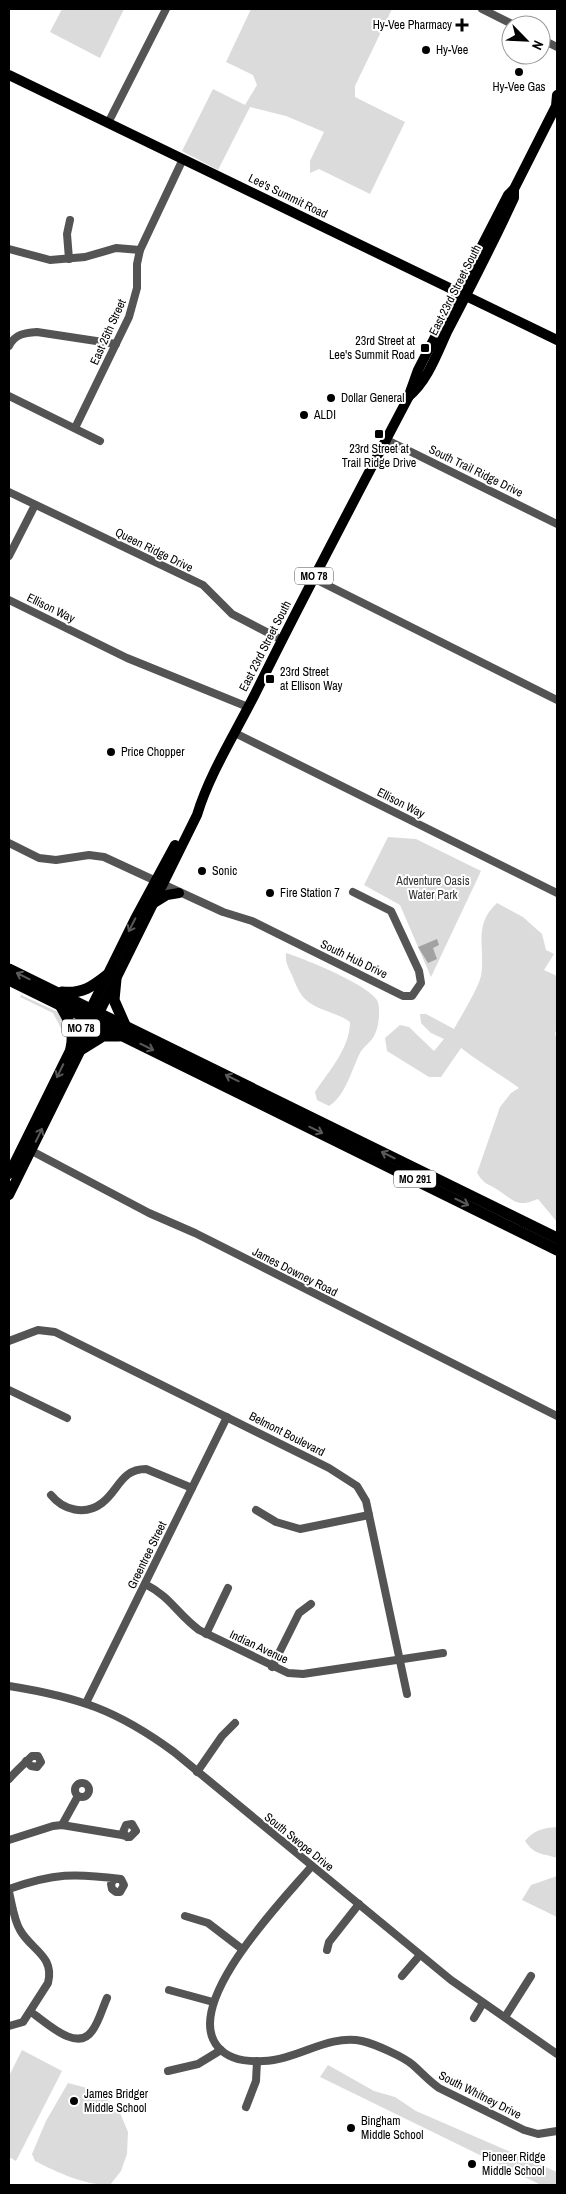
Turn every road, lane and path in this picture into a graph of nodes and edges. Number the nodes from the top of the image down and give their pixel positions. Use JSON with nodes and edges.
{"nodes":[{"id":1,"x":166,"y":9,"type":"edge"},
{"id":2,"x":482,"y":9,"type":"edge"},
{"id":3,"x":501,"y":18,"type":"edge"},
{"id":4,"x":9,"y":75,"type":"edge"},
{"id":5,"x":557,"y":95,"type":"edge"},
{"id":6,"x":556,"y":105,"type":"edge"},
{"id":7,"x":108,"y":123,"type":"junction"},
{"id":8,"x":183,"y":159,"type":"junction"},
{"id":9,"x":70,"y":220,"type":"dead end"},
{"id":10,"x":9,"y":249,"type":"edge"},
{"id":11,"x":140,"y":250,"type":"junction"},
{"id":12,"x":69,"y":259,"type":"junction"},
{"id":13,"x":462,"y":294,"type":"junction"},
{"id":14,"x":557,"y":340,"type":"edge"},
{"id":15,"x":116,"y":344,"type":"junction"},
{"id":16,"x":9,"y":346,"type":"edge"},
{"id":17,"x":9,"y":396,"type":"edge"},
{"id":18,"x":74,"y":428,"type":"junction"},
{"id":19,"x":385,"y":439,"type":"junction"},
{"id":20,"x":100,"y":441,"type":"dead end"},
{"id":21,"x":9,"y":492,"type":"edge"},
{"id":22,"x":34,"y":505,"type":"junction"},
{"id":23,"x":557,"y":524,"type":"edge"},
{"id":24,"x":9,"y":556,"type":"edge"},
{"id":25,"x":313,"y":578,"type":"junction"},
{"id":26,"x":9,"y":600,"type":"edge"},
{"id":27,"x":282,"y":640,"type":"junction"},
{"id":28,"x":557,"y":700,"type":"edge"},
{"id":29,"x":248,"y":707,"type":"junction"},
{"id":30,"x":235,"y":733,"type":"junction"},
{"id":31,"x":9,"y":843,"type":"edge"},
{"id":32,"x":159,"y":884,"type":"junction"},
{"id":33,"x":353,"y":892,"type":"dead end"},
{"id":34,"x":180,"y":893,"type":"junction"},
{"id":35,"x":557,"y":893,"type":"edge"},
{"id":36,"x":154,"y":902,"type":"junction"},
{"id":37,"x":9,"y":969,"type":"edge"},
{"id":38,"x":112,"y":977,"type":"junction"},
{"id":39,"x":9,"y":980,"type":"edge"},
{"id":40,"x":51,"y":990,"type":"junction"},
{"id":41,"x":60,"y":1005,"type":"junction"},
{"id":42,"x":93,"y":1016,"type":"junction"},
{"id":43,"x":124,"y":1031,"type":"junction"},
{"id":44,"x":77,"y":1049,"type":"junction"},
{"id":45,"x":27,"y":1149,"type":"junction"},
{"id":46,"x":9,"y":1159,"type":"edge"},
{"id":47,"x":11,"y":1175,"type":"edge"},
{"id":48,"x":9,"y":1195,"type":"edge"},
{"id":49,"x":557,"y":1238,"type":"edge"},
{"id":50,"x":557,"y":1250,"type":"edge"},
{"id":51,"x":9,"y":1341,"type":"edge"},
{"id":52,"x":9,"y":1390,"type":"edge"},
{"id":53,"x":557,"y":1416,"type":"edge"},
{"id":54,"x":227,"y":1417,"type":"junction"},
{"id":55,"x":67,"y":1418,"type":"dead end"},
{"id":56,"x":192,"y":1488,"type":"junction"},
{"id":57,"x":51,"y":1495,"type":"dead end"},
{"id":58,"x":256,"y":1510,"type":"dead end"},
{"id":59,"x":370,"y":1515,"type":"junction"},
{"id":60,"x":145,"y":1584,"type":"junction"},
{"id":61,"x":228,"y":1588,"type":"dead end"},
{"id":62,"x":311,"y":1604,"type":"dead end"},
{"id":63,"x":206,"y":1634,"type":"junction"},
{"id":64,"x":443,"y":1653,"type":"dead end"},
{"id":65,"x":400,"y":1660,"type":"junction"},
{"id":66,"x":272,"y":1666,"type":"junction"},
{"id":67,"x":9,"y":1686,"type":"edge"},
{"id":68,"x":407,"y":1694,"type":"dead end"},
{"id":69,"x":86,"y":1703,"type":"junction"},
{"id":70,"x":235,"y":1723,"type":"dead end"},
{"id":71,"x":26,"y":1761,"type":"dead end"},
{"id":72,"x":197,"y":1772,"type":"junction"},
{"id":73,"x":9,"y":1779,"type":"edge"},
{"id":74,"x":78,"y":1796,"type":"dead end"},
{"id":75,"x":62,"y":1825,"type":"junction"},
{"id":76,"x":127,"y":1836,"type":"dead end"},
{"id":77,"x":9,"y":1840,"type":"edge"},
{"id":78,"x":311,"y":1867,"type":"junction"},
{"id":79,"x":114,"y":1879,"type":"dead end"},
{"id":80,"x":9,"y":1890,"type":"edge"},
{"id":81,"x":359,"y":1904,"type":"junction"},
{"id":82,"x":185,"y":1916,"type":"dead end"},
{"id":83,"x":242,"y":1949,"type":"junction"},
{"id":84,"x":327,"y":1950,"type":"dead end"},
{"id":85,"x":420,"y":1954,"type":"junction"},
{"id":86,"x":402,"y":1976,"type":"dead end"},
{"id":87,"x":531,"y":1976,"type":"dead end"},
{"id":88,"x":169,"y":1990,"type":"dead end"},
{"id":89,"x":107,"y":1998,"type":"dead end"},
{"id":90,"x":213,"y":2002,"type":"junction"},
{"id":91,"x":483,"y":2003,"type":"junction"},
{"id":92,"x":31,"y":2012,"type":"junction"},
{"id":93,"x":505,"y":2017,"type":"junction"},
{"id":94,"x":474,"y":2018,"type":"dead end"},
{"id":95,"x":9,"y":2026,"type":"edge"},
{"id":96,"x":221,"y":2050,"type":"junction"},
{"id":97,"x":557,"y":2054,"type":"edge"},
{"id":98,"x":257,"y":2061,"type":"junction"},
{"id":99,"x":168,"y":2071,"type":"dead end"},
{"id":100,"x":246,"y":2107,"type":"dead end"},
{"id":101,"x":557,"y":2131,"type":"edge"}],
"edges":[{"from":1,"to":7,"type":"street"},
{"from":2,"to":3,"type":"street"},
{"from":4,"to":7,"type":"main road","name":"Lee's Summit Road"},
{"from":5,"to":6,"type":"main road","name":"East 23rd Street South","number":"MO 78"},
{"from":6,"to":13,"type":"main road","name":"East 23rd Street South","number":"MO 78"},
{"from":7,"to":8,"type":"main road","name":"Lee's Summit Road"},
{"from":8,"to":11,"type":"street","name":"East 25th Street"},
{"from":8,"to":13,"type":"main road","name":"Lee's Summit Road"},
{"from":9,"to":12,"type":"street"},
{"from":10,"to":12,"type":"street"},
{"from":11,"to":12,"type":"street"},
{"from":11,"to":15,"type":"street","name":"East 25th Street"},
{"from":13,"to":14,"type":"main road","name":"Lee's Summit Road"},
{"from":13,"to":19,"type":"main road","name":"East 23rd Street South","number":"MO 78"},
{"from":15,"to":16,"type":"street"},
{"from":15,"to":18,"type":"street","name":"East 25th Street"},
{"from":17,"to":18,"type":"street"},
{"from":18,"to":20,"type":"street"},
{"from":19,"to":23,"type":"street","name":"South Trail Ridge Drive"},
{"from":19,"to":25,"type":"main road","name":"East 23rd Street South","number":"MO 78"},
{"from":21,"to":22,"type":"street","name":"Queen Ridge Drive"},
{"from":22,"to":24,"type":"street"},
{"from":22,"to":27,"type":"street","name":"Queen Ridge Drive"},
{"from":25,"to":27,"type":"main road","name":"East 23rd Street South","number":"MO 78"},
{"from":25,"to":28,"type":"street"},
{"from":26,"to":29,"type":"street","name":"Ellison Way"},
{"from":27,"to":29,"type":"main road","name":"East 23rd Street South","number":"MO 78"},
{"from":29,"to":30,"type":"main road","name":"East 23rd Street South","number":"MO 78"},
{"from":30,"to":32,"type":"main road","name":"East 23rd Street South","number":"MO 78"},
{"from":30,"to":35,"type":"street","name":"Ellison Way"},
{"from":31,"to":32,"type":"street","name":"South Hub Drive"},
{"from":32,"to":34,"type":"street","name":"South Hub Drive"},
{"from":32,"to":36,"type":"main road","name":"East 23rd Street South","number":"MO 78"},
{"from":32,"to":38,"type":"main road","name":"East 23rd Street South","number":"MO 78","one_way":true},
{"from":33,"to":34,"type":"street","name":"South Hub Drive"},
{"from":34,"to":36,"type":"main road"},
{"from":36,"to":38,"type":"main road","name":"East 23rd Street South","number":"MO 78"},
{"from":40,"to":37,"type":"highway","number":"MO 291","one_way":true},
{"from":38,"to":40,"type":"highway"},
{"from":38,"to":42,"type":"main road","name":"East 23rd Street South","number":"MO 78"},
{"from":38,"to":43,"type":"highway"},
{"from":39,"to":41,"type":"highway","number":"MO 291"},
{"from":40,"to":42,"type":"highway","number":"MO 291"},
{"from":41,"to":42,"type":"highway","number":"MO 291"},
{"from":41,"to":44,"type":"highway"},
{"from":42,"to":43,"type":"highway","number":"MO 291"},
{"from":42,"to":44,"type":"main road","name":"East 23rd Street South","number":"MO 78"},
{"from":43,"to":44,"type":"highway"},
{"from":49,"to":43,"type":"highway","number":"MO 291","one_way":true},
{"from":43,"to":50,"type":"highway","number":"MO 291","one_way":true},
{"from":44,"to":45,"type":"main road","name":"East 23rd Street South","number":"MO 78"},
{"from":45,"to":46,"type":"main road"},
{"from":45,"to":47,"type":"main road","name":"East 23rd Street South","number":"MO 78"},
{"from":45,"to":53,"type":"street","name":"James Downey Road"},
{"from":47,"to":48,"type":"main road","name":"East 23rd Street South","number":"MO 78"},
{"from":51,"to":54,"type":"street","name":"Belmont Boulevard"},
{"from":52,"to":55,"type":"street"},
{"from":54,"to":56,"type":"street","name":"Greentree Street"},
{"from":54,"to":59,"type":"street","name":"Belmont Boulevard"},
{"from":56,"to":57,"type":"street"},
{"from":56,"to":60,"type":"street","name":"Greentree Street"},
{"from":58,"to":59,"type":"street"},
{"from":59,"to":65,"type":"street","name":"Belmont Boulevard"},
{"from":60,"to":63,"type":"street","name":"Indian Avenue"},
{"from":60,"to":69,"type":"street","name":"Greentree Street"},
{"from":61,"to":63,"type":"street"},
{"from":62,"to":66,"type":"street"},
{"from":63,"to":66,"type":"street","name":"Indian Avenue"},
{"from":64,"to":65,"type":"street","name":"Indian Avenue"},
{"from":65,"to":66,"type":"street","name":"Indian Avenue"},
{"from":65,"to":68,"type":"street","name":"Belmont Boulevard"},
{"from":67,"to":69,"type":"street","name":"South Swope Drive"},
{"from":69,"to":72,"type":"street","name":"South Swope Drive"},
{"from":70,"to":72,"type":"street"},
{"from":71,"to":73,"type":"street"},
{"from":72,"to":78,"type":"street","name":"South Swope Drive"},
{"from":74,"to":75,"type":"street"},
{"from":75,"to":76,"type":"street"},
{"from":75,"to":77,"type":"street"},
{"from":78,"to":81,"type":"street","name":"South Swope Drive"},
{"from":78,"to":83,"type":"street"},
{"from":79,"to":80,"type":"street"},
{"from":80,"to":92,"type":"street"},
{"from":81,"to":84,"type":"street"},
{"from":81,"to":85,"type":"street","name":"South Swope Drive"},
{"from":82,"to":83,"type":"street"},
{"from":83,"to":90,"type":"street"},
{"from":85,"to":86,"type":"street"},
{"from":85,"to":91,"type":"street","name":"South Swope Drive"},
{"from":87,"to":93,"type":"street"},
{"from":88,"to":90,"type":"street"},
{"from":89,"to":92,"type":"street"},
{"from":90,"to":96,"type":"street"},
{"from":91,"to":93,"type":"street","name":"South Swope Drive"},
{"from":91,"to":94,"type":"street"},
{"from":92,"to":95,"type":"street"},
{"from":93,"to":97,"type":"street","name":"South Swope Drive"},
{"from":96,"to":98,"type":"street","name":"South Whitney Drive"},
{"from":96,"to":99,"type":"street"},
{"from":98,"to":100,"type":"street"},
{"from":98,"to":101,"type":"street","name":"South Whitney Drive"}]}
